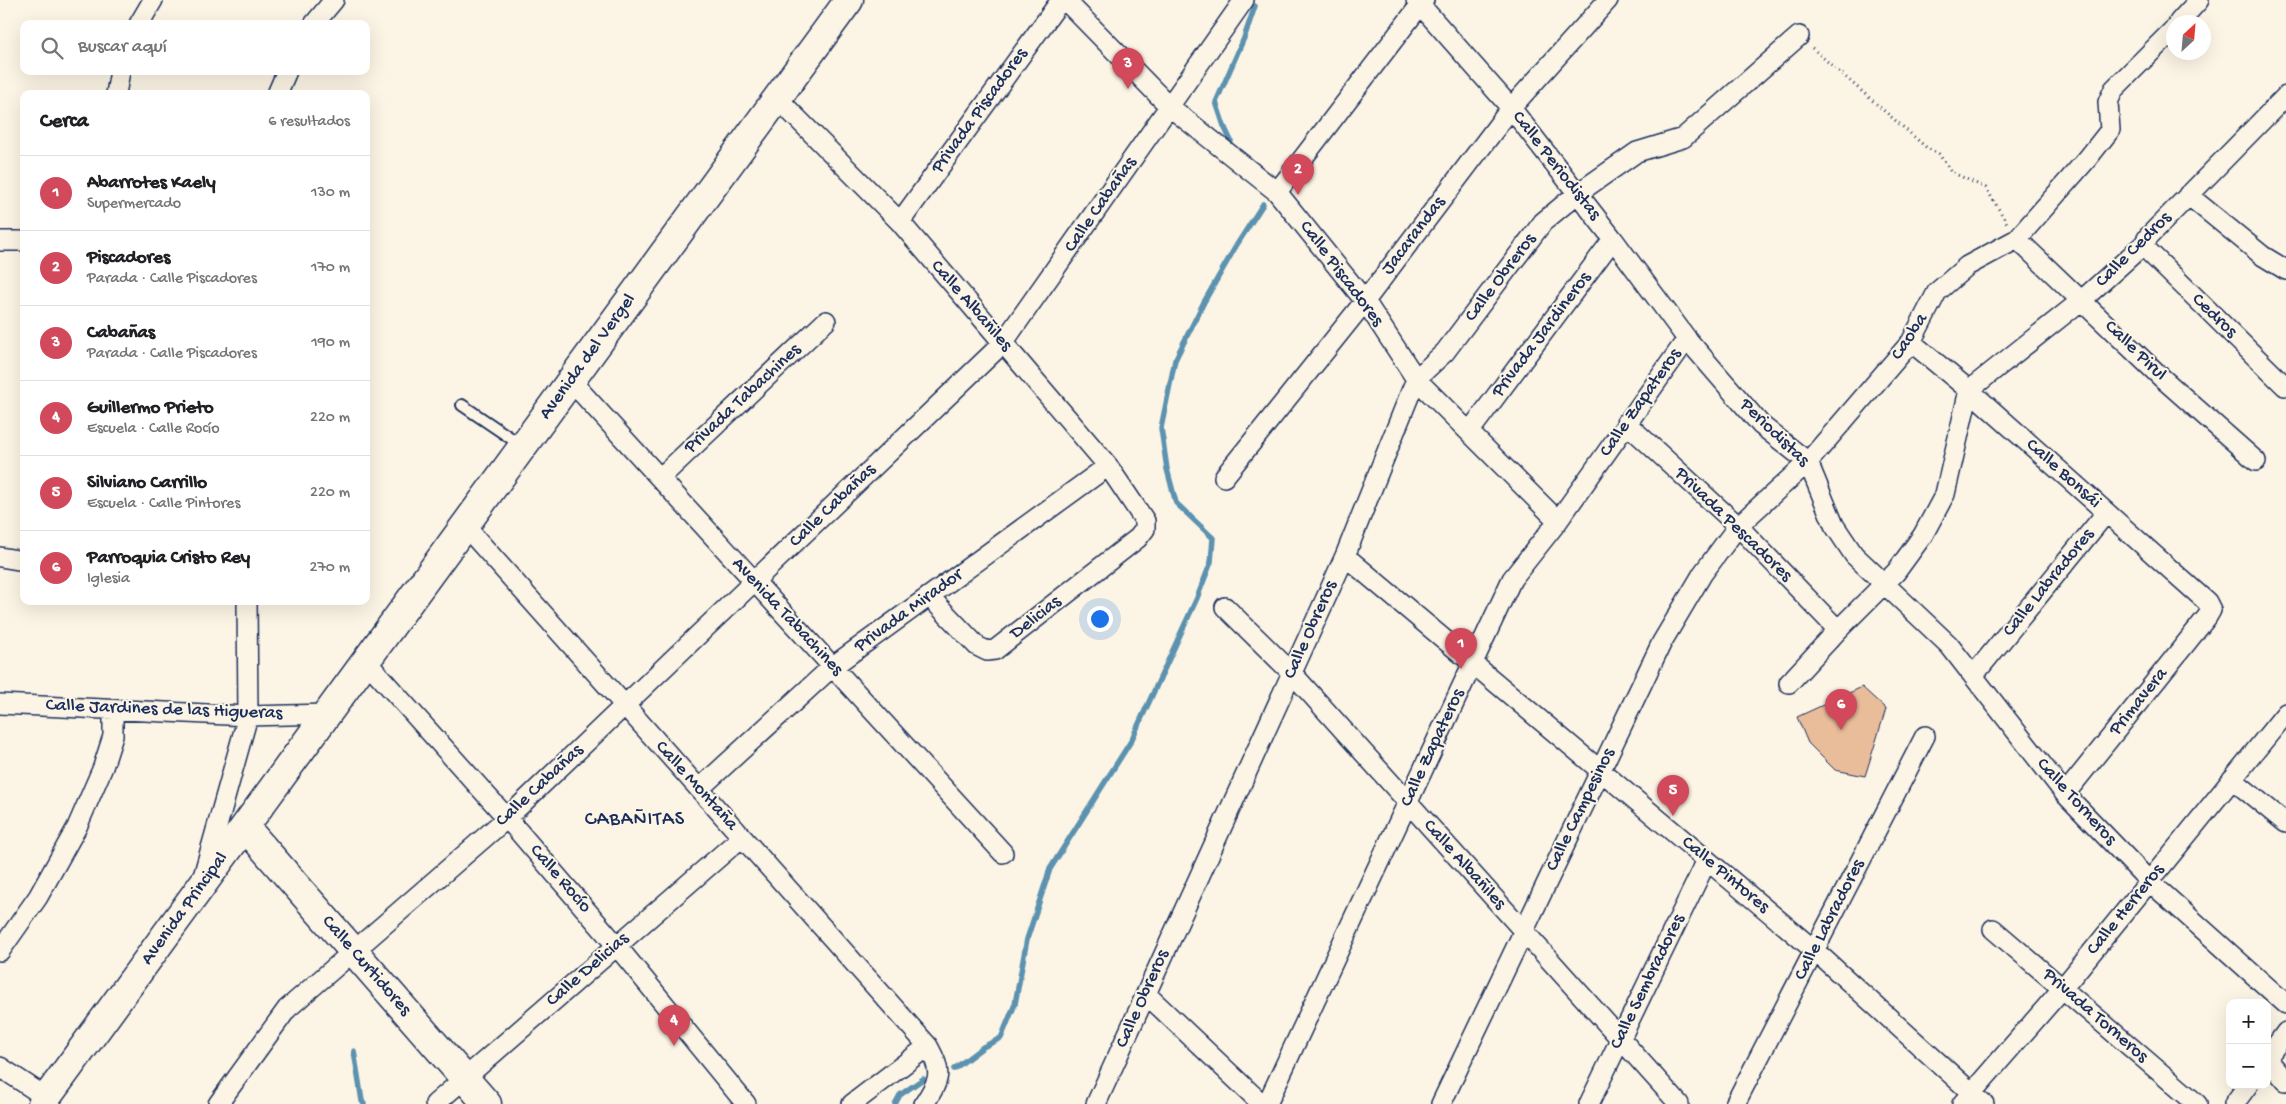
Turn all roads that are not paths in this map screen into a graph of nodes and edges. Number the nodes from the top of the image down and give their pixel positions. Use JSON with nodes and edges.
{"nodes":[{"id":1,"x":153,"y":0,"type":"edge"},
{"id":2,"x":334,"y":0,"type":"edge"},
{"id":3,"x":849,"y":0,"type":"edge"},
{"id":4,"x":1061,"y":0,"type":"edge"},
{"id":5,"x":1065,"y":0,"type":"edge"},
{"id":6,"x":1608,"y":0,"type":"edge"},
{"id":7,"x":2199,"y":0,"type":"edge"},
{"id":8,"x":1241,"y":1,"type":"edge"},
{"id":9,"x":1420,"y":2,"type":"edge"},
{"id":10,"x":2185,"y":15,"type":"edge"},
{"id":11,"x":141,"y":20,"type":"edge"},
{"id":12,"x":317,"y":20,"type":"edge"},
{"id":13,"x":1799,"y":36,"type":"road end"},
{"id":14,"x":2166,"y":37,"type":"edge"},
{"id":15,"x":119,"y":75,"type":"edge"},
{"id":16,"x":285,"y":75,"type":"edge"},
{"id":17,"x":117,"y":90,"type":"edge"},
{"id":18,"x":279,"y":90,"type":"edge"},
{"id":19,"x":2286,"y":96,"type":"edge"},
{"id":20,"x":777,"y":98,"type":"junction"},
{"id":21,"x":1170,"y":106,"type":"junction"},
{"id":22,"x":1511,"y":108,"type":"junction"},
{"id":23,"x":1277,"y":192,"type":"junction"},
{"id":24,"x":1578,"y":193,"type":"junction"},
{"id":25,"x":2188,"y":194,"type":"junction"},
{"id":26,"x":900,"y":222,"type":"junction"},
{"id":27,"x":2017,"y":238,"type":"junction"},
{"id":28,"x":1613,"y":239,"type":"junction"},
{"id":29,"x":0,"y":241,"type":"edge"},
{"id":30,"x":20,"y":241,"type":"edge"},
{"id":31,"x":2144,"y":244,"type":"junction"},
{"id":32,"x":2286,"y":270,"type":"edge"},
{"id":33,"x":1365,"y":300,"type":"junction"},
{"id":34,"x":2082,"y":300,"type":"junction"},
{"id":35,"x":826,"y":320,"type":"dead end"},
{"id":36,"x":1686,"y":339,"type":"junction"},
{"id":37,"x":1911,"y":342,"type":"junction"},
{"id":38,"x":1003,"y":343,"type":"junction"},
{"id":39,"x":1416,"y":379,"type":"junction"},
{"id":40,"x":571,"y":381,"type":"junction"},
{"id":41,"x":2285,"y":386,"type":"edge"},
{"id":42,"x":1969,"y":390,"type":"junction"},
{"id":43,"x":462,"y":406,"type":"dead end"},
{"id":44,"x":1626,"y":423,"type":"junction"},
{"id":45,"x":1470,"y":431,"type":"junction"},
{"id":46,"x":523,"y":446,"type":"junction"},
{"id":47,"x":2256,"y":461,"type":"dead end"},
{"id":48,"x":1808,"y":462,"type":"junction"},
{"id":49,"x":1108,"y":466,"type":"junction"},
{"id":50,"x":660,"y":478,"type":"junction"},
{"id":51,"x":1224,"y":478,"type":"dead end"},
{"id":52,"x":2106,"y":512,"type":"junction"},
{"id":53,"x":1558,"y":521,"type":"junction"},
{"id":54,"x":465,"y":526,"type":"junction"},
{"id":55,"x":1738,"y":526,"type":"junction"},
{"id":56,"x":1146,"y":529,"type":"joint"},
{"id":57,"x":1345,"y":556,"type":"junction"},
{"id":58,"x":0,"y":557,"type":"edge"},
{"id":59,"x":20,"y":560,"type":"edge"},
{"id":60,"x":754,"y":581,"type":"junction"},
{"id":61,"x":1885,"y":582,"type":"junction"},
{"id":62,"x":929,"y":596,"type":"junction"},
{"id":63,"x":247,"y":605,"type":"edge"},
{"id":64,"x":1225,"y":607,"type":"dead end"},
{"id":65,"x":2211,"y":610,"type":"joint"},
{"id":66,"x":1838,"y":630,"type":"junction"},
{"id":67,"x":366,"y":661,"type":"junction"},
{"id":68,"x":1473,"y":663,"type":"junction"},
{"id":69,"x":832,"y":667,"type":"junction"},
{"id":70,"x":1292,"y":673,"type":"junction"},
{"id":71,"x":1973,"y":676,"type":"junction"},
{"id":72,"x":1789,"y":684,"type":"dead end"},
{"id":73,"x":0,"y":704,"type":"edge"},
{"id":74,"x":625,"y":706,"type":"junction"},
{"id":75,"x":113,"y":710,"type":"junction"},
{"id":76,"x":2286,"y":713,"type":"edge"},
{"id":77,"x":328,"y":714,"type":"junction"},
{"id":78,"x":248,"y":716,"type":"junction"},
{"id":79,"x":1925,"y":736,"type":"dead end"},
{"id":80,"x":1600,"y":770,"type":"junction"},
{"id":81,"x":2232,"y":779,"type":"junction"},
{"id":82,"x":699,"y":789,"type":"junction"},
{"id":83,"x":2065,"y":794,"type":"junction"},
{"id":84,"x":1408,"y":802,"type":"junction"},
{"id":85,"x":507,"y":818,"type":"junction"},
{"id":86,"x":2286,"y":823,"type":"edge"},
{"id":87,"x":244,"y":827,"type":"junction"},
{"id":88,"x":742,"y":837,"type":"junction"},
{"id":89,"x":1003,"y":853,"type":"dead end"},
{"id":90,"x":1707,"y":860,"type":"junction"},
{"id":91,"x":2149,"y":880,"type":"junction"},
{"id":92,"x":200,"y":889,"type":"junction"},
{"id":93,"x":1993,"y":929,"type":"dead end"},
{"id":94,"x":1523,"y":930,"type":"junction"},
{"id":95,"x":616,"y":945,"type":"junction"},
{"id":96,"x":1814,"y":950,"type":"junction"},
{"id":97,"x":0,"y":951,"type":"edge"},
{"id":98,"x":353,"y":951,"type":"junction"},
{"id":99,"x":2062,"y":988,"type":"junction"},
{"id":100,"x":1146,"y":994,"type":"junction"},
{"id":101,"x":2286,"y":1004,"type":"edge"},
{"id":102,"x":2286,"y":1032,"type":"edge"},
{"id":103,"x":1621,"y":1039,"type":"junction"},
{"id":104,"x":928,"y":1046,"type":"junction"},
{"id":105,"x":2271,"y":1053,"type":"edge"},
{"id":106,"x":2271,"y":1063,"type":"edge"},
{"id":107,"x":0,"y":1067,"type":"edge"},
{"id":108,"x":464,"y":1078,"type":"junction"},
{"id":109,"x":2286,"y":1081,"type":"edge"},
{"id":110,"x":2245,"y":1089,"type":"edge"},
{"id":111,"x":1972,"y":1100,"type":"edge"},
{"id":112,"x":44,"y":1101,"type":"edge"},
{"id":113,"x":218,"y":1104,"type":"edge"},
{"id":114,"x":435,"y":1104,"type":"edge"},
{"id":115,"x":487,"y":1104,"type":"edge"},
{"id":116,"x":746,"y":1104,"type":"edge"},
{"id":117,"x":852,"y":1104,"type":"edge"},
{"id":118,"x":924,"y":1104,"type":"edge"},
{"id":119,"x":1096,"y":1104,"type":"edge"},
{"id":120,"x":1262,"y":1104,"type":"edge"},
{"id":121,"x":1267,"y":1104,"type":"edge"},
{"id":122,"x":1441,"y":1104,"type":"edge"},
{"id":123,"x":1589,"y":1104,"type":"edge"},
{"id":124,"x":1679,"y":1104,"type":"edge"},
{"id":125,"x":1734,"y":1104,"type":"edge"},
{"id":126,"x":2197,"y":1104,"type":"edge"},
{"id":127,"x":2234,"y":1104,"type":"edge"}],
"edges":[{"from":1,"to":11,"type":"street"},
{"from":2,"to":12,"type":"street"},
{"from":3,"to":20,"type":"street","name":"Avenida del Vergel"},
{"from":4,"to":26,"type":"street","name":"Privada Piscadores"},
{"from":5,"to":21,"type":"street","name":"Calle Piscadores"},
{"from":6,"to":22,"type":"street","name":"Jacarandas"},
{"from":7,"to":10,"type":"street"},
{"from":8,"to":21,"type":"street","name":"Calle Cabañas"},
{"from":9,"to":22,"type":"street","name":"Calle Periodistas"},
{"from":9,"to":23,"type":"street"},
{"from":13,"to":24,"type":"street","name":"Calle Obreros"},
{"from":14,"to":27,"type":"street","name":"Caoba"},
{"from":15,"to":17,"type":"street"},
{"from":16,"to":18,"type":"street"},
{"from":19,"to":25,"type":"street","name":"Calle Cedros"},
{"from":20,"to":26,"type":"street","name":"Calle Albañiles"},
{"from":20,"to":40,"type":"street","name":"Avenida del Vergel"},
{"from":21,"to":23,"type":"street","name":"Calle Piscadores"},
{"from":21,"to":38,"type":"street","name":"Calle Cabañas"},
{"from":22,"to":24,"type":"street","name":"Calle Periodistas"},
{"from":22,"to":33,"type":"street","name":"Jacarandas"},
{"from":23,"to":33,"type":"street","name":"Calle Piscadores"},
{"from":24,"to":28,"type":"street","name":"Calle Periodistas"},
{"from":24,"to":39,"type":"street","name":"Calle Obreros"},
{"from":25,"to":31,"type":"street","name":"Calle Cedros"},
{"from":25,"to":32,"type":"street"},
{"from":26,"to":38,"type":"street","name":"Calle Albañiles"},
{"from":27,"to":34,"type":"street","name":"Calle Pirul"},
{"from":27,"to":37,"type":"street","name":"Caoba"},
{"from":28,"to":36,"type":"street","name":"Calle Periodistas"},
{"from":28,"to":45,"type":"street","name":"Privada Jardineros"},
{"from":29,"to":30,"type":"street"},
{"from":31,"to":34,"type":"street","name":"Calle Cedros"},
{"from":31,"to":41,"type":"street","name":"Cedros"},
{"from":33,"to":39,"type":"street","name":"Calle Piscadores"},
{"from":33,"to":51,"type":"street","name":"Jacarandas"},
{"from":34,"to":42,"type":"street","name":"Calle Cedros"},
{"from":34,"to":47,"type":"street","name":"Calle Pirul"},
{"from":35,"to":50,"type":"street","name":"Privada Tabachines"},
{"from":36,"to":44,"type":"street","name":"Calle Zapateros"},
{"from":36,"to":48,"type":"street","name":"Periodistas"},
{"from":37,"to":42,"type":"street","name":"Calle Bonsái"},
{"from":37,"to":48,"type":"street","name":"Caoba"},
{"from":38,"to":49,"type":"street","name":"Calle Albañiles"},
{"from":38,"to":60,"type":"street","name":"Calle Cabañas"},
{"from":39,"to":45,"type":"street","name":"Calle Piscadores"},
{"from":39,"to":57,"type":"street","name":"Calle Obreros"},
{"from":40,"to":46,"type":"street","name":"Avenida del Vergel"},
{"from":40,"to":50,"type":"street","name":"Avenida Tabachines"},
{"from":42,"to":52,"type":"street","name":"Calle Bonsái"},
{"from":42,"to":61,"type":"street"},
{"from":43,"to":46,"type":"lane"},
{"from":44,"to":53,"type":"street","name":"Calle Zapateros"},
{"from":44,"to":55,"type":"street","name":"Privada Pescadores"},
{"from":45,"to":53,"type":"street","name":"Calle Piscadores"},
{"from":46,"to":54,"type":"street","name":"Avenida del Vergel"},
{"from":48,"to":55,"type":"street","name":"Caoba"},
{"from":48,"to":61,"type":"street","name":"Periodistas"},
{"from":49,"to":56,"type":"street","name":"Calle Albañiles"},
{"from":49,"to":62,"type":"street","name":"Privada Mirador"},
{"from":50,"to":60,"type":"street","name":"Avenida Tabachines"},
{"from":52,"to":65,"type":"street","name":"Calle Bonsái"},
{"from":52,"to":71,"type":"street","name":"Calle Labradores"},
{"from":53,"to":68,"type":"street","name":"Calle Zapateros"},
{"from":54,"to":67,"type":"street","name":"Avenida del Vergel"},
{"from":54,"to":74,"type":"street","name":"Calle Montaña"},
{"from":55,"to":66,"type":"street","name":"Privada Pescadores"},
{"from":55,"to":80,"type":"street","name":"Calle Campesinos"},
{"from":56,"to":62,"type":"street","name":"Delicias"},
{"from":57,"to":68,"type":"street","name":"Calle Pintores"},
{"from":57,"to":70,"type":"street","name":"Calle Obreros"},
{"from":58,"to":59,"type":"street"},
{"from":60,"to":69,"type":"street","name":"Avenida Tabachines"},
{"from":60,"to":74,"type":"street","name":"Calle Cabañas"},
{"from":61,"to":66,"type":"street"},
{"from":61,"to":71,"type":"street","name":"Calle Torneros"},
{"from":62,"to":69,"type":"street","name":"Privada Mirador"},
{"from":63,"to":78,"type":"street"},
{"from":64,"to":70,"type":"street","name":"Calle Albañiles"},
{"from":65,"to":83,"type":"street","name":"Primavera"},
{"from":66,"to":72,"type":"street"},
{"from":67,"to":77,"type":"street","name":"Avenida del Vergel"},
{"from":67,"to":85,"type":"street","name":"Calle Rocío"},
{"from":68,"to":80,"type":"street","name":"Calle Pintores"},
{"from":68,"to":84,"type":"street","name":"Calle Zapateros"},
{"from":69,"to":82,"type":"street","name":"Privada Mirador"},
{"from":69,"to":89,"type":"street","name":"Avenida Tabachines"},
{"from":70,"to":84,"type":"street","name":"Calle Albañiles"},
{"from":70,"to":100,"type":"street","name":"Calle Obreros"},
{"from":71,"to":83,"type":"street","name":"Calle Torneros"},
{"from":73,"to":75,"type":"street","name":"Calle Jardines de las Higueras"},
{"from":74,"to":82,"type":"street","name":"Calle Montaña"},
{"from":74,"to":85,"type":"street","name":"Calle Cabañas"},
{"from":75,"to":78,"type":"street","name":"Calle Jardines de las Higueras"},
{"from":75,"to":97,"type":"street"},
{"from":76,"to":81,"type":"street","name":"Calle Herreros"},
{"from":77,"to":78,"type":"street","name":"Calle Jardines de las Higueras"},
{"from":77,"to":87,"type":"street","name":"Avenida Principal"},
{"from":78,"to":92,"type":"street"},
{"from":79,"to":96,"type":"street","name":"Calle Labradores"},
{"from":80,"to":90,"type":"street","name":"Calle Pintores"},
{"from":80,"to":94,"type":"street","name":"Calle Campesinos"},
{"from":81,"to":86,"type":"street"},
{"from":81,"to":91,"type":"street","name":"Calle Herreros"},
{"from":82,"to":88,"type":"street","name":"Calle Montaña"},
{"from":83,"to":91,"type":"street","name":"Calle Torneros"},
{"from":84,"to":94,"type":"street","name":"Calle Albañiles"},
{"from":84,"to":121,"type":"street","name":"Calle Zapateros"},
{"from":85,"to":95,"type":"street","name":"Calle Rocío"},
{"from":85,"to":98,"type":"street","name":"Calle Cabañas"},
{"from":87,"to":92,"type":"street","name":"Avenida Principal"},
{"from":87,"to":98,"type":"street","name":"Calle Curtidores"},
{"from":88,"to":95,"type":"street","name":"Calle Delicias"},
{"from":88,"to":104,"type":"street","name":"Calle Montaña"},
{"from":90,"to":96,"type":"street","name":"Calle Pintores"},
{"from":90,"to":103,"type":"street","name":"Calle Sembradores"},
{"from":91,"to":99,"type":"street","name":"Calle Herreros"},
{"from":91,"to":101,"type":"street","name":"Calle Torneros"},
{"from":92,"to":112,"type":"street","name":"Avenida Principal"},
{"from":93,"to":99,"type":"street","name":"Privada Torneros"},
{"from":94,"to":103,"type":"street","name":"Calle Albañiles"},
{"from":94,"to":122,"type":"street","name":"Calle Campesinos"},
{"from":95,"to":108,"type":"street","name":"Calle Delicias"},
{"from":95,"to":116,"type":"street","name":"Calle Rocío"},
{"from":96,"to":111,"type":"street","name":"Calle Pintores"},
{"from":96,"to":125,"type":"street","name":"Calle Labradores"},
{"from":98,"to":108,"type":"street","name":"Calle Curtidores"},
{"from":98,"to":113,"type":"street","name":"Calle Cabañas"},
{"from":99,"to":111,"type":"street","name":"Calle Herreros"},
{"from":99,"to":126,"type":"street","name":"Privada Torneros"},
{"from":100,"to":119,"type":"street","name":"Calle Obreros"},
{"from":100,"to":120,"type":"street"},
{"from":102,"to":105,"type":"street"},
{"from":103,"to":123,"type":"street","name":"Calle Sembradores"},
{"from":103,"to":124,"type":"street","name":"Calle Albañiles"},
{"from":104,"to":117,"type":"street"},
{"from":104,"to":118,"type":"street","name":"Calle Montaña"},
{"from":106,"to":109,"type":"street"},
{"from":107,"to":112,"type":"street"},
{"from":108,"to":114,"type":"street","name":"Calle Delicias"},
{"from":108,"to":115,"type":"street","name":"Calle Curtidores"},
{"from":110,"to":127,"type":"street"}]}
